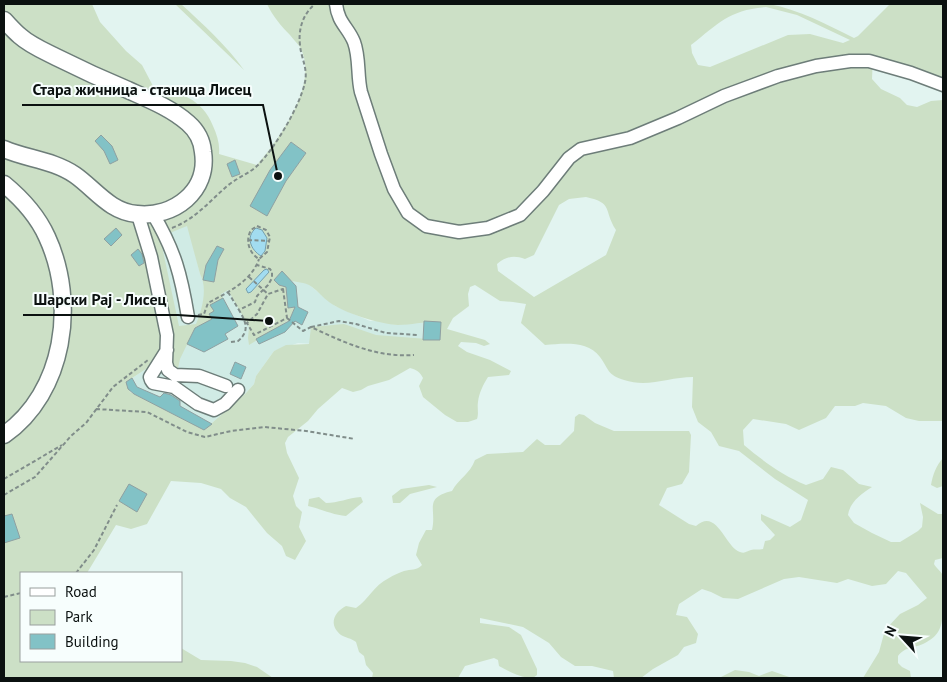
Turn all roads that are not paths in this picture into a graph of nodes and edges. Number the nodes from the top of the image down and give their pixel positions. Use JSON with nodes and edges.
{"nodes":[{"id":1,"x":336,"y":4,"type":"edge"},
{"id":2,"x":4,"y":20,"type":"edge"},
{"id":3,"x":943,"y":85,"type":"edge"},
{"id":4,"x":4,"y":149,"type":"edge"},
{"id":5,"x":4,"y":184,"type":"edge"},
{"id":6,"x":145,"y":214,"type":"junction"},
{"id":7,"x":188,"y":317,"type":"road end"},
{"id":8,"x":167,"y":350,"type":"junction"},
{"id":9,"x":4,"y":435,"type":"edge"}],
"edges":[{"from":1,"to":3,"type":"street"},
{"from":2,"to":6,"type":"main road"},
{"from":4,"to":6,"type":"main road"},
{"from":5,"to":9,"type":"main road"},
{"from":6,"to":7,"type":"street"},
{"from":6,"to":8,"type":"street"},
{"from":8,"to":8,"type":"street"}]}
